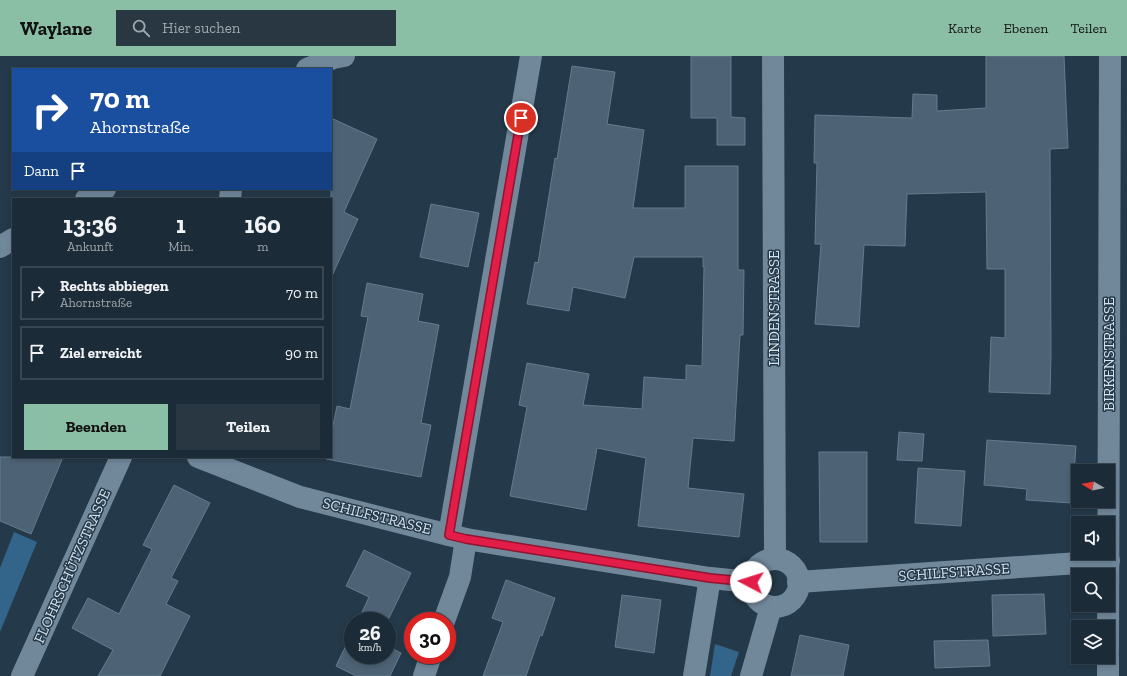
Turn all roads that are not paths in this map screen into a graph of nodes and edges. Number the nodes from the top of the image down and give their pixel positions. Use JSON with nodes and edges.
{"nodes":[{"id":1,"x":532,"y":56,"type":"edge"},
{"id":2,"x":773,"y":56,"type":"edge"},
{"id":3,"x":1110,"y":56,"type":"edge"},
{"id":4,"x":336,"y":57,"type":"edge"},
{"id":5,"x":309,"y":68,"type":"edge"},
{"id":6,"x":102,"y":190,"type":"edge"},
{"id":7,"x":88,"y":198,"type":"edge"},
{"id":8,"x":12,"y":241,"type":"edge"},
{"id":9,"x":0,"y":247,"type":"edge"},
{"id":10,"x":121,"y":458,"type":"edge"},
{"id":11,"x":201,"y":458,"type":"edge"},
{"id":12,"x":458,"y":537,"type":"junction"},
{"id":13,"x":775,"y":559,"type":"junction"},
{"id":14,"x":1109,"y":561,"type":"junction"},
{"id":15,"x":710,"y":578,"type":"junction"},
{"id":16,"x":751,"y":582,"type":"junction"},
{"id":17,"x":798,"y":582,"type":"junction"},
{"id":18,"x":771,"y":606,"type":"junction"},
{"id":19,"x":447,"y":612,"type":"edge"},
{"id":20,"x":1108,"y":620,"type":"edge"},
{"id":21,"x":428,"y":664,"type":"edge"},
{"id":22,"x":1108,"y":664,"type":"edge"},
{"id":23,"x":22,"y":676,"type":"edge"},
{"id":24,"x":424,"y":676,"type":"edge"},
{"id":25,"x":694,"y":676,"type":"edge"},
{"id":26,"x":751,"y":676,"type":"edge"},
{"id":27,"x":1108,"y":676,"type":"edge"}],
"edges":[{"from":1,"to":12,"type":"street"},
{"from":2,"to":13,"type":"street","name":"LINDENSTRASSE"},
{"from":3,"to":14,"type":"street","name":"BIRKENSTRASSE"},
{"from":4,"to":5,"type":"street"},
{"from":6,"to":7,"type":"street"},
{"from":8,"to":9,"type":"street"},
{"from":10,"to":23,"type":"street","name":"FLOHRSCHÜTZSTRASSE"},
{"from":11,"to":12,"type":"street","name":"SCHILFSTRASSE"},
{"from":12,"to":15,"type":"street","name":"SCHILFSTRASSE"},
{"from":12,"to":19,"type":"street"},
{"from":13,"to":16,"type":"street"},
{"from":13,"to":17,"type":"street"},
{"from":14,"to":17,"type":"street","name":"SCHILFSTRASSE"},
{"from":14,"to":20,"type":"street","name":"BIRKENSTRASSE"},
{"from":15,"to":16,"type":"street","name":"SCHILFSTRASSE"},
{"from":15,"to":25,"type":"street"},
{"from":16,"to":18,"type":"street"},
{"from":17,"to":18,"type":"street"},
{"from":18,"to":26,"type":"street"},
{"from":21,"to":24,"type":"street"},
{"from":22,"to":27,"type":"street"}]}
